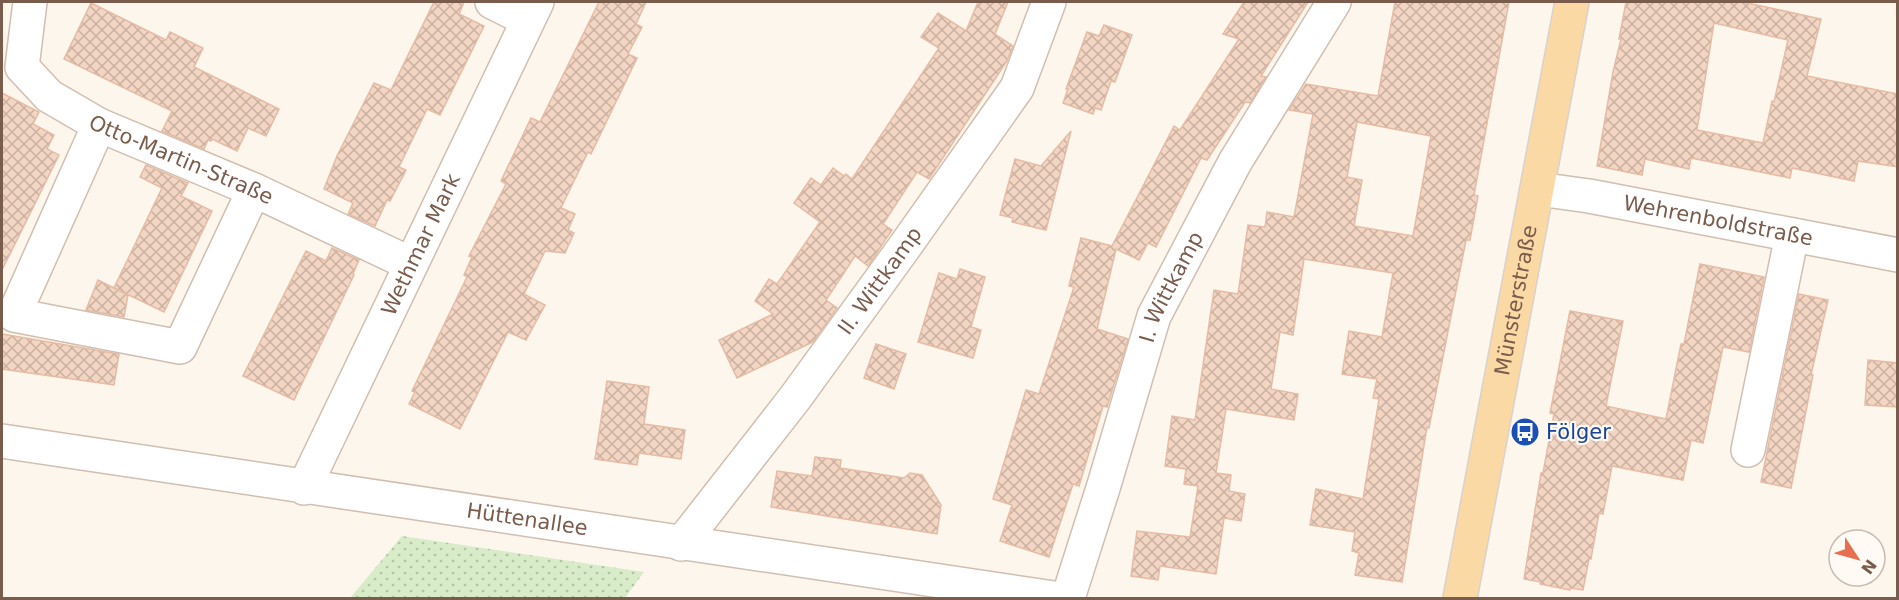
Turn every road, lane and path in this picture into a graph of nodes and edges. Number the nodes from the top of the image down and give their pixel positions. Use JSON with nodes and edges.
{"nodes":[{"id":1,"x":30,"y":2,"type":"edge"},
{"id":2,"x":492,"y":2,"type":"edge"},
{"id":3,"x":1049,"y":2,"type":"edge"},
{"id":4,"x":1334,"y":2,"type":"edge"},
{"id":5,"x":1572,"y":2,"type":"edge"},
{"id":6,"x":533,"y":11,"type":"edge"},
{"id":7,"x":99,"y":125,"type":"junction"},
{"id":8,"x":1538,"y":189,"type":"junction"},
{"id":9,"x":254,"y":190,"type":"junction"},
{"id":10,"x":1792,"y":236,"type":"junction"},
{"id":11,"x":1898,"y":255,"type":"edge"},
{"id":12,"x":411,"y":264,"type":"junction"},
{"id":13,"x":8,"y":314,"type":"edge"},
{"id":14,"x":2,"y":441,"type":"edge"},
{"id":15,"x":1748,"y":450,"type":"dead end"},
{"id":16,"x":304,"y":488,"type":"junction"},
{"id":17,"x":681,"y":544,"type":"junction"},
{"id":18,"x":1054,"y":598,"type":"edge"},
{"id":19,"x":1068,"y":598,"type":"edge"},
{"id":20,"x":1460,"y":598,"type":"edge"}],
"edges":[{"from":1,"to":7,"type":"street","name":"Otto-Martin-Straße"},
{"from":2,"to":6,"type":"street"},
{"from":3,"to":17,"type":"street","name":"II. Wittkamp"},
{"from":4,"to":19,"type":"street","name":"I. Wittkamp"},
{"from":5,"to":8,"type":"main road","name":"Münsterstraße"},
{"from":6,"to":12,"type":"street","name":"Wethmar Mark"},
{"from":7,"to":9,"type":"street","name":"Otto-Martin-Straße"},
{"from":7,"to":13,"type":"street"},
{"from":8,"to":10,"type":"street","name":"Wehrenboldstraße"},
{"from":8,"to":20,"type":"main road","name":"Münsterstraße"},
{"from":9,"to":12,"type":"street","name":"Otto-Martin-Straße"},
{"from":9,"to":13,"type":"street"},
{"from":10,"to":11,"type":"street","name":"Wehrenboldstraße"},
{"from":10,"to":15,"type":"street"},
{"from":12,"to":16,"type":"street","name":"Wethmar Mark"},
{"from":14,"to":16,"type":"street","name":"Hüttenallee"},
{"from":16,"to":17,"type":"street","name":"Hüttenallee"},
{"from":17,"to":18,"type":"street","name":"Hüttenallee"}]}
